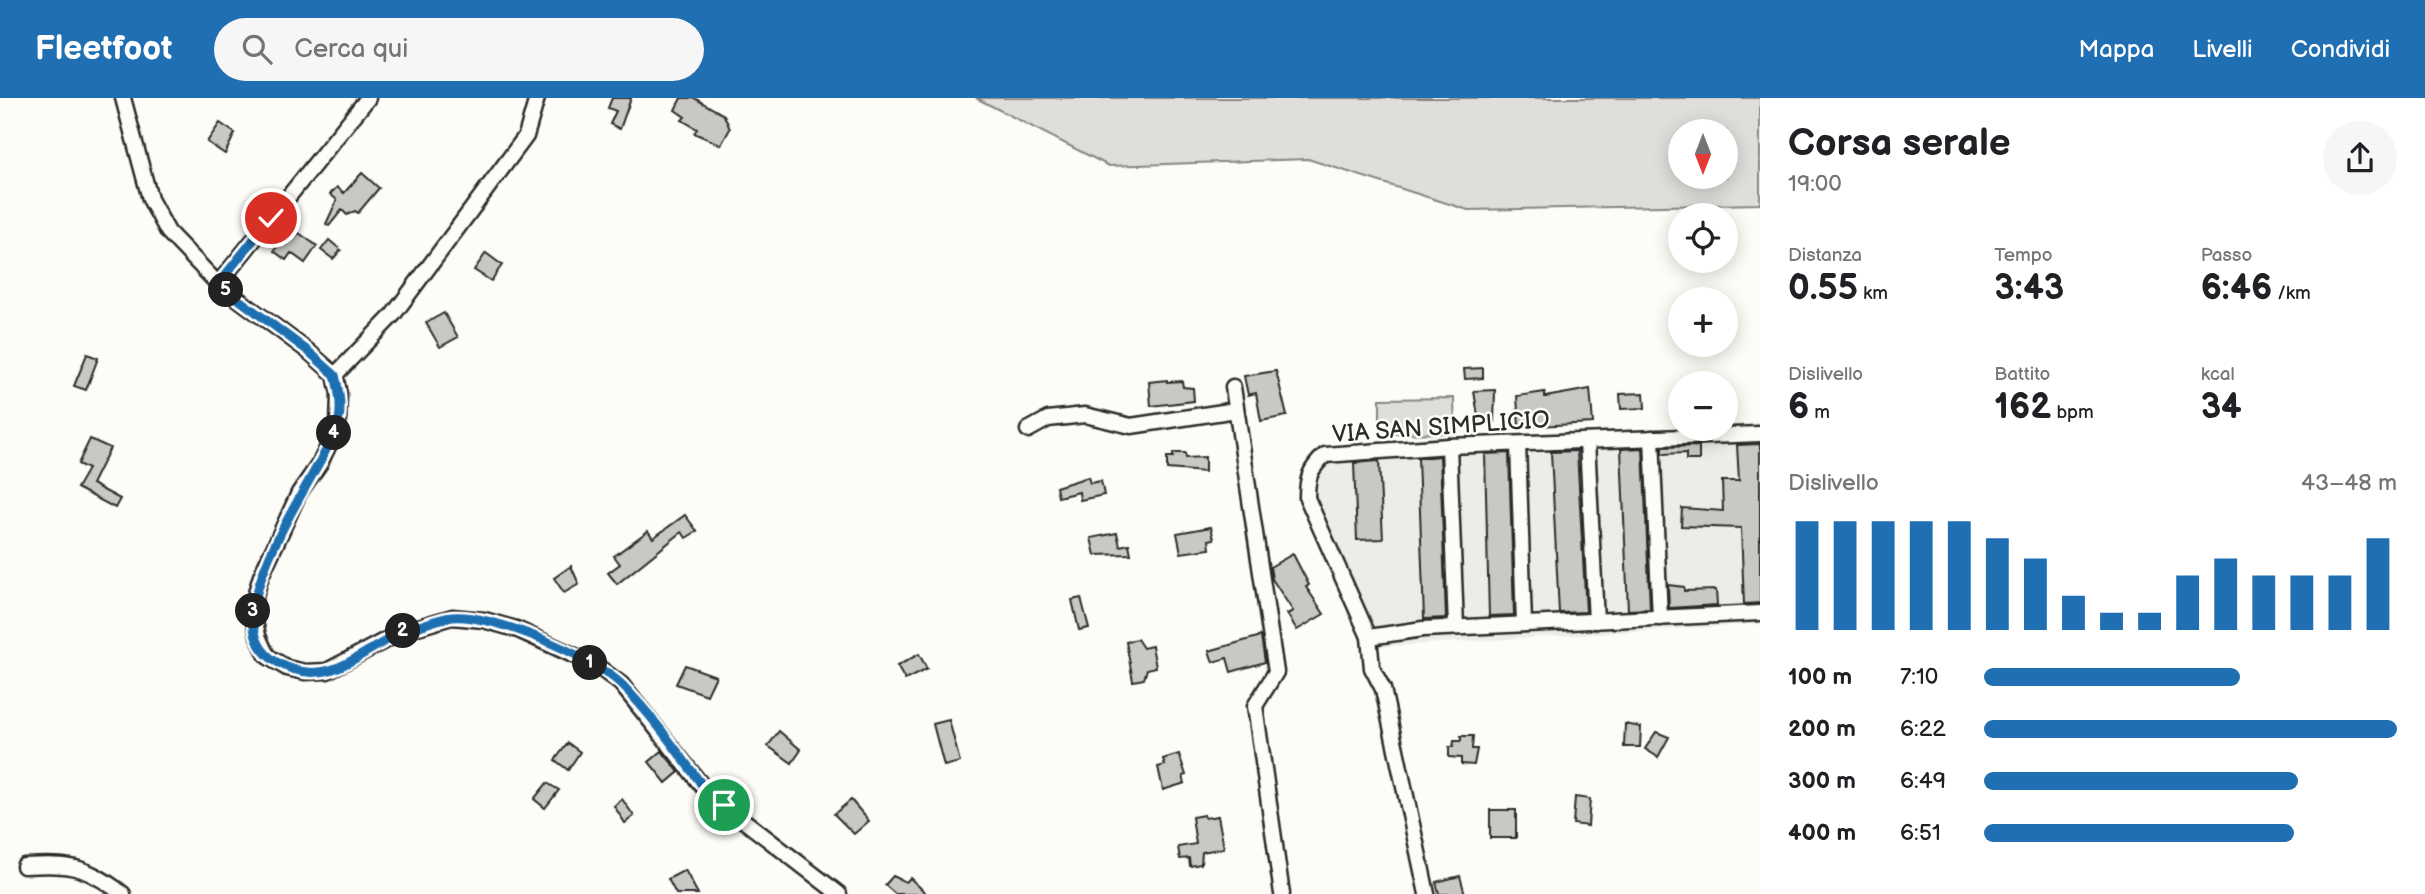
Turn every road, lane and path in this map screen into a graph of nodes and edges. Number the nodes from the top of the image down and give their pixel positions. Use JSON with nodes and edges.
{"nodes":[{"id":1,"x":123,"y":98,"type":"edge"},
{"id":2,"x":368,"y":98,"type":"edge"},
{"id":3,"x":537,"y":98,"type":"edge"},
{"id":4,"x":218,"y":284,"type":"junction"},
{"id":5,"x":335,"y":375,"type":"junction"},
{"id":6,"x":1233,"y":387,"type":"dead end"},
{"id":7,"x":1236,"y":410,"type":"junction"},
{"id":8,"x":1028,"y":430,"type":"dead end"},
{"id":9,"x":1760,"y":434,"type":"edge"},
{"id":10,"x":1652,"y":438,"type":"junction"},
{"id":11,"x":1587,"y":441,"type":"junction"},
{"id":12,"x":1518,"y":444,"type":"junction"},
{"id":13,"x":1449,"y":446,"type":"junction"},
{"id":14,"x":1760,"y":613,"type":"edge"},
{"id":15,"x":1660,"y":618,"type":"junction"},
{"id":16,"x":1596,"y":621,"type":"junction"},
{"id":17,"x":1524,"y":624,"type":"junction"},
{"id":18,"x":1456,"y":627,"type":"junction"},
{"id":19,"x":1370,"y":637,"type":"junction"},
{"id":20,"x":24,"y":866,"type":"dead end"},
{"id":21,"x":123,"y":894,"type":"edge"},
{"id":22,"x":839,"y":894,"type":"edge"},
{"id":23,"x":1282,"y":894,"type":"edge"},
{"id":24,"x":1427,"y":894,"type":"edge"}],
"edges":[{"from":1,"to":4,"type":"street"},
{"from":2,"to":4,"type":"street"},
{"from":3,"to":5,"type":"street"},
{"from":4,"to":5,"type":"street"},
{"from":5,"to":22,"type":"street"},
{"from":6,"to":7,"type":"street"},
{"from":7,"to":8,"type":"street"},
{"from":7,"to":23,"type":"street"},
{"from":9,"to":10,"type":"street","name":"VIA SAN SIMPLICIO"},
{"from":10,"to":11,"type":"street","name":"VIA SAN SIMPLICIO"},
{"from":10,"to":15,"type":"street"},
{"from":11,"to":12,"type":"street","name":"VIA SAN SIMPLICIO"},
{"from":11,"to":16,"type":"street"},
{"from":12,"to":13,"type":"street","name":"VIA SAN SIMPLICIO"},
{"from":12,"to":17,"type":"street"},
{"from":13,"to":18,"type":"street"},
{"from":13,"to":19,"type":"street","name":"VIA SAN SIMPLICIO"},
{"from":14,"to":15,"type":"street"},
{"from":15,"to":16,"type":"street"},
{"from":16,"to":17,"type":"street"},
{"from":17,"to":18,"type":"street"},
{"from":18,"to":19,"type":"street"},
{"from":19,"to":24,"type":"street","name":"VIA SAN SIMPLICIO"},
{"from":20,"to":21,"type":"street"}]}
